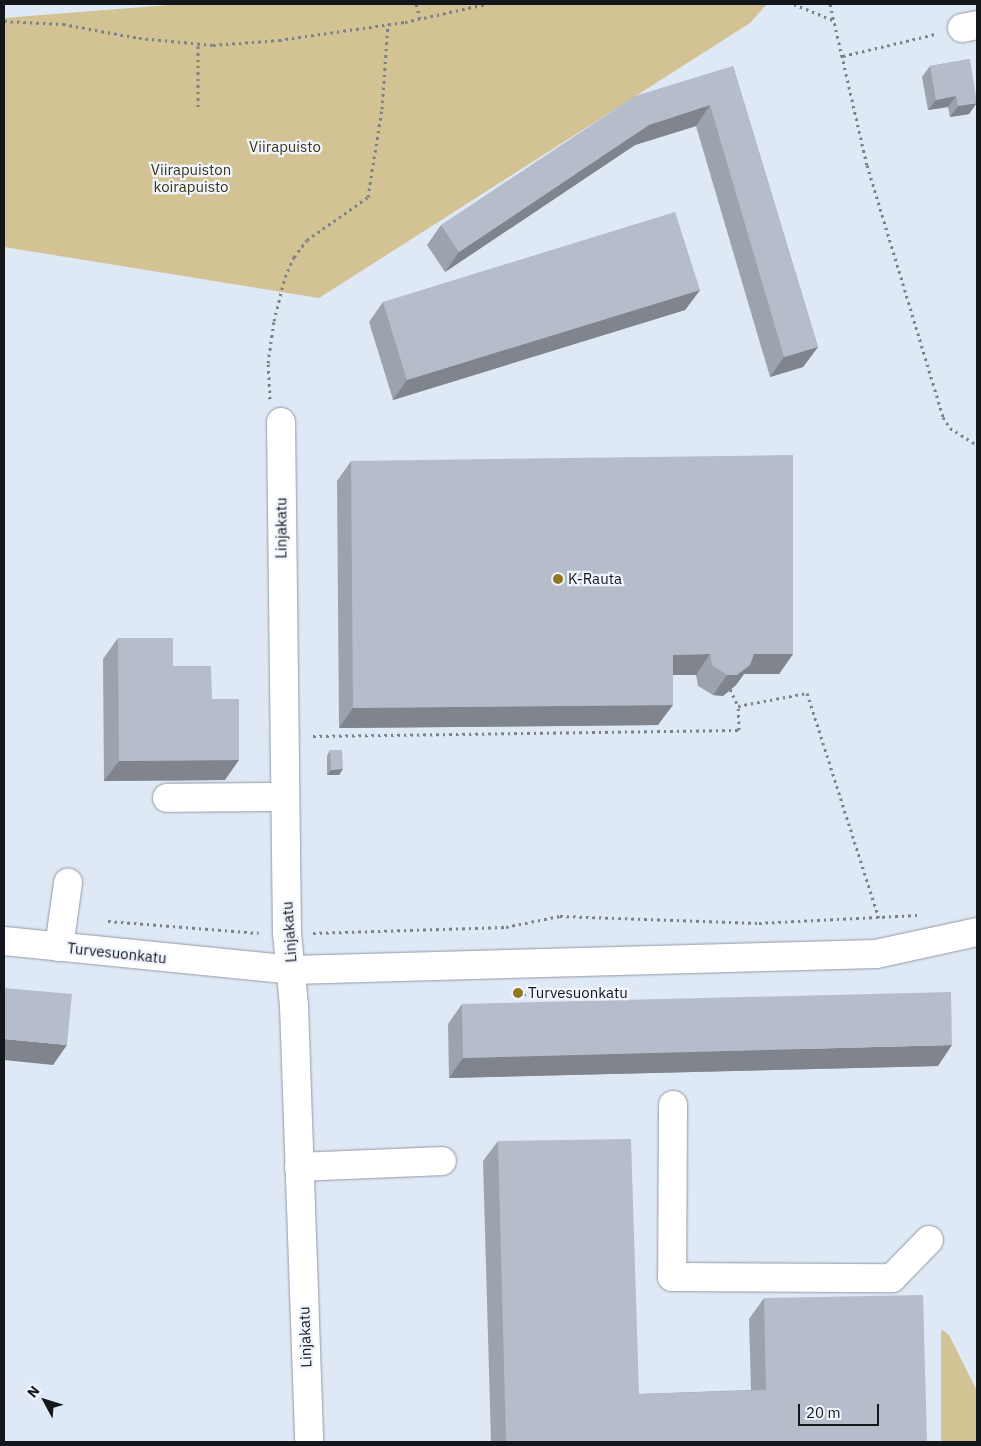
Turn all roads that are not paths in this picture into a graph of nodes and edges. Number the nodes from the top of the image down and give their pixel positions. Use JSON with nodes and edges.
{"nodes":[{"id":1,"x":281,"y":422,"type":"road end"},
{"id":2,"x":284,"y":797,"type":"junction"},
{"id":3,"x":167,"y":798,"type":"dead end"},
{"id":4,"x":68,"y":883,"type":"dead end"},
{"id":5,"x":977,"y":932,"type":"edge"},
{"id":6,"x":4,"y":941,"type":"edge"},
{"id":7,"x":59,"y":947,"type":"junction"},
{"id":8,"x":292,"y":970,"type":"junction"},
{"id":9,"x":673,"y":1105,"type":"dead end"},
{"id":10,"x":442,"y":1161,"type":"dead end"},
{"id":11,"x":299,"y":1167,"type":"junction"},
{"id":12,"x":929,"y":1240,"type":"dead end"},
{"id":13,"x":309,"y":1442,"type":"edge"}],
"edges":[{"from":1,"to":2,"type":"street","name":"Linjakatu"},
{"from":2,"to":3,"type":"street"},
{"from":2,"to":8,"type":"street","name":"Linjakatu"},
{"from":4,"to":7,"type":"street"},
{"from":5,"to":8,"type":"street","name":"Turvesuonkatu"},
{"from":6,"to":7,"type":"street","name":"Turvesuonkatu"},
{"from":7,"to":8,"type":"street","name":"Turvesuonkatu"},
{"from":8,"to":11,"type":"street","name":"Linjakatu"},
{"from":9,"to":12,"type":"street"},
{"from":10,"to":11,"type":"street"},
{"from":11,"to":13,"type":"street","name":"Linjakatu"}]}
